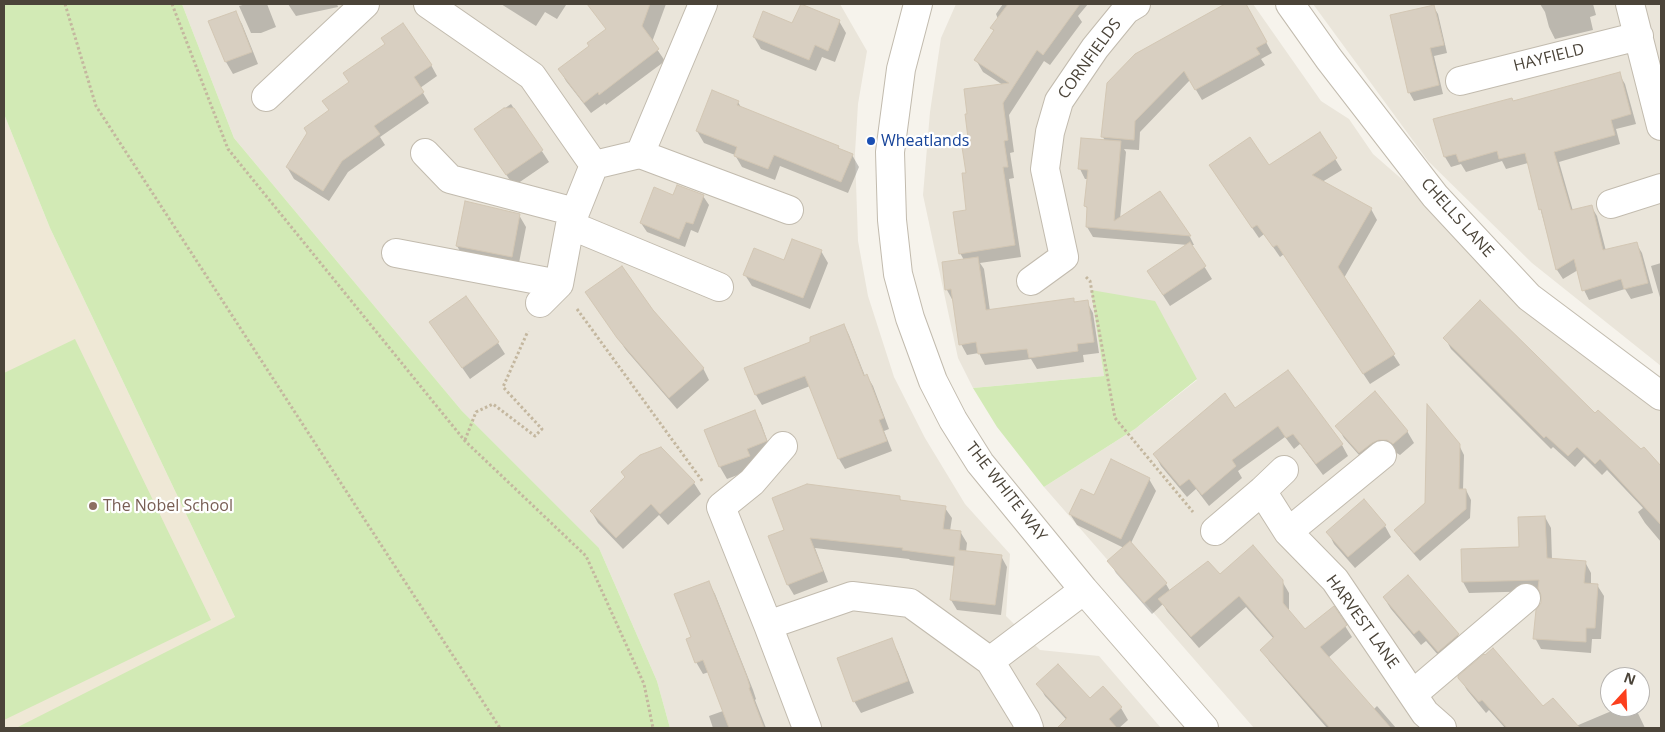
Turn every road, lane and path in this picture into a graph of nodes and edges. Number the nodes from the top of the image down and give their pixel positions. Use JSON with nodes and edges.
{"nodes":[{"id":1,"x":64,"y":4,"type":"edge"},
{"id":2,"x":172,"y":4,"type":"edge"},
{"id":3,"x":365,"y":4,"type":"edge"},
{"id":4,"x":428,"y":4,"type":"edge"},
{"id":5,"x":703,"y":4,"type":"edge"},
{"id":6,"x":918,"y":4,"type":"edge"},
{"id":7,"x":1136,"y":4,"type":"edge"},
{"id":8,"x":1290,"y":4,"type":"edge"},
{"id":9,"x":1630,"y":4,"type":"edge"},
{"id":10,"x":1638,"y":36,"type":"junction"},
{"id":11,"x":1460,"y":81,"type":"dead end"},
{"id":12,"x":266,"y":97,"type":"dead end"},
{"id":13,"x":1661,"y":126,"type":"edge"},
{"id":14,"x":425,"y":153,"type":"dead end"},
{"id":15,"x":640,"y":154,"type":"junction"},
{"id":16,"x":594,"y":165,"type":"junction"},
{"id":17,"x":1661,"y":188,"type":"edge"},
{"id":18,"x":1611,"y":204,"type":"dead end"},
{"id":19,"x":789,"y":210,"type":"dead end"},
{"id":20,"x":573,"y":219,"type":"junction"},
{"id":21,"x":396,"y":254,"type":"dead end"},
{"id":22,"x":1064,"y":257,"type":"junction"},
{"id":23,"x":1031,"y":282,"type":"dead end"},
{"id":24,"x":559,"y":284,"type":"junction"},
{"id":25,"x":719,"y":286,"type":"dead end"},
{"id":26,"x":540,"y":303,"type":"joint"},
{"id":27,"x":1661,"y":396,"type":"edge"},
{"id":28,"x":465,"y":441,"type":"junction"},
{"id":29,"x":783,"y":446,"type":"dead end"},
{"id":30,"x":1382,"y":456,"type":"dead end"},
{"id":31,"x":1284,"y":470,"type":"dead end"},
{"id":32,"x":1262,"y":491,"type":"junction"},
{"id":33,"x":721,"y":507,"type":"junction"},
{"id":34,"x":1215,"y":532,"type":"joint"},
{"id":35,"x":1288,"y":532,"type":"junction"},
{"id":36,"x":1084,"y":590,"type":"junction"},
{"id":37,"x":1526,"y":598,"type":"dead end"},
{"id":38,"x":768,"y":625,"type":"junction"},
{"id":39,"x":990,"y":661,"type":"junction"},
{"id":40,"x":1413,"y":694,"type":"junction"},
{"id":41,"x":500,"y":728,"type":"edge"},
{"id":42,"x":653,"y":728,"type":"edge"},
{"id":43,"x":807,"y":728,"type":"edge"},
{"id":44,"x":1029,"y":728,"type":"edge"},
{"id":45,"x":1204,"y":728,"type":"edge"},
{"id":46,"x":1442,"y":728,"type":"edge"}],
"edges":[{"from":1,"to":41,"type":"path"},
{"from":2,"to":28,"type":"path"},
{"from":3,"to":12,"type":"street"},
{"from":4,"to":16,"type":"street"},
{"from":5,"to":15,"type":"street"},
{"from":6,"to":36,"type":"street","name":"THE WHITE WAY"},
{"from":7,"to":22,"type":"street","name":"CORNFIELDS"},
{"from":8,"to":27,"type":"street","name":"CHELLS LANE"},
{"from":9,"to":10,"type":"street"},
{"from":10,"to":11,"type":"street","name":"HAYFIELD"},
{"from":10,"to":13,"type":"street"},
{"from":14,"to":20,"type":"street"},
{"from":15,"to":16,"type":"street"},
{"from":15,"to":19,"type":"street"},
{"from":16,"to":20,"type":"street"},
{"from":17,"to":18,"type":"street"},
{"from":20,"to":24,"type":"street"},
{"from":20,"to":25,"type":"street"},
{"from":21,"to":24,"type":"street"},
{"from":22,"to":23,"type":"street"},
{"from":22,"to":34,"type":"path"},
{"from":24,"to":26,"type":"street"},
{"from":24,"to":33,"type":"path"},
{"from":26,"to":28,"type":"path"},
{"from":28,"to":42,"type":"path"},
{"from":29,"to":33,"type":"street"},
{"from":30,"to":35,"type":"street"},
{"from":31,"to":32,"type":"street"},
{"from":32,"to":34,"type":"street"},
{"from":32,"to":35,"type":"street","name":"HARVEST LANE"},
{"from":33,"to":38,"type":"street"},
{"from":35,"to":40,"type":"street","name":"HARVEST LANE"},
{"from":36,"to":39,"type":"street"},
{"from":36,"to":45,"type":"street","name":"THE WHITE WAY"},
{"from":37,"to":40,"type":"street"},
{"from":38,"to":39,"type":"street"},
{"from":38,"to":43,"type":"street"},
{"from":39,"to":44,"type":"street"},
{"from":40,"to":46,"type":"street","name":"HARVEST LANE"}]}
